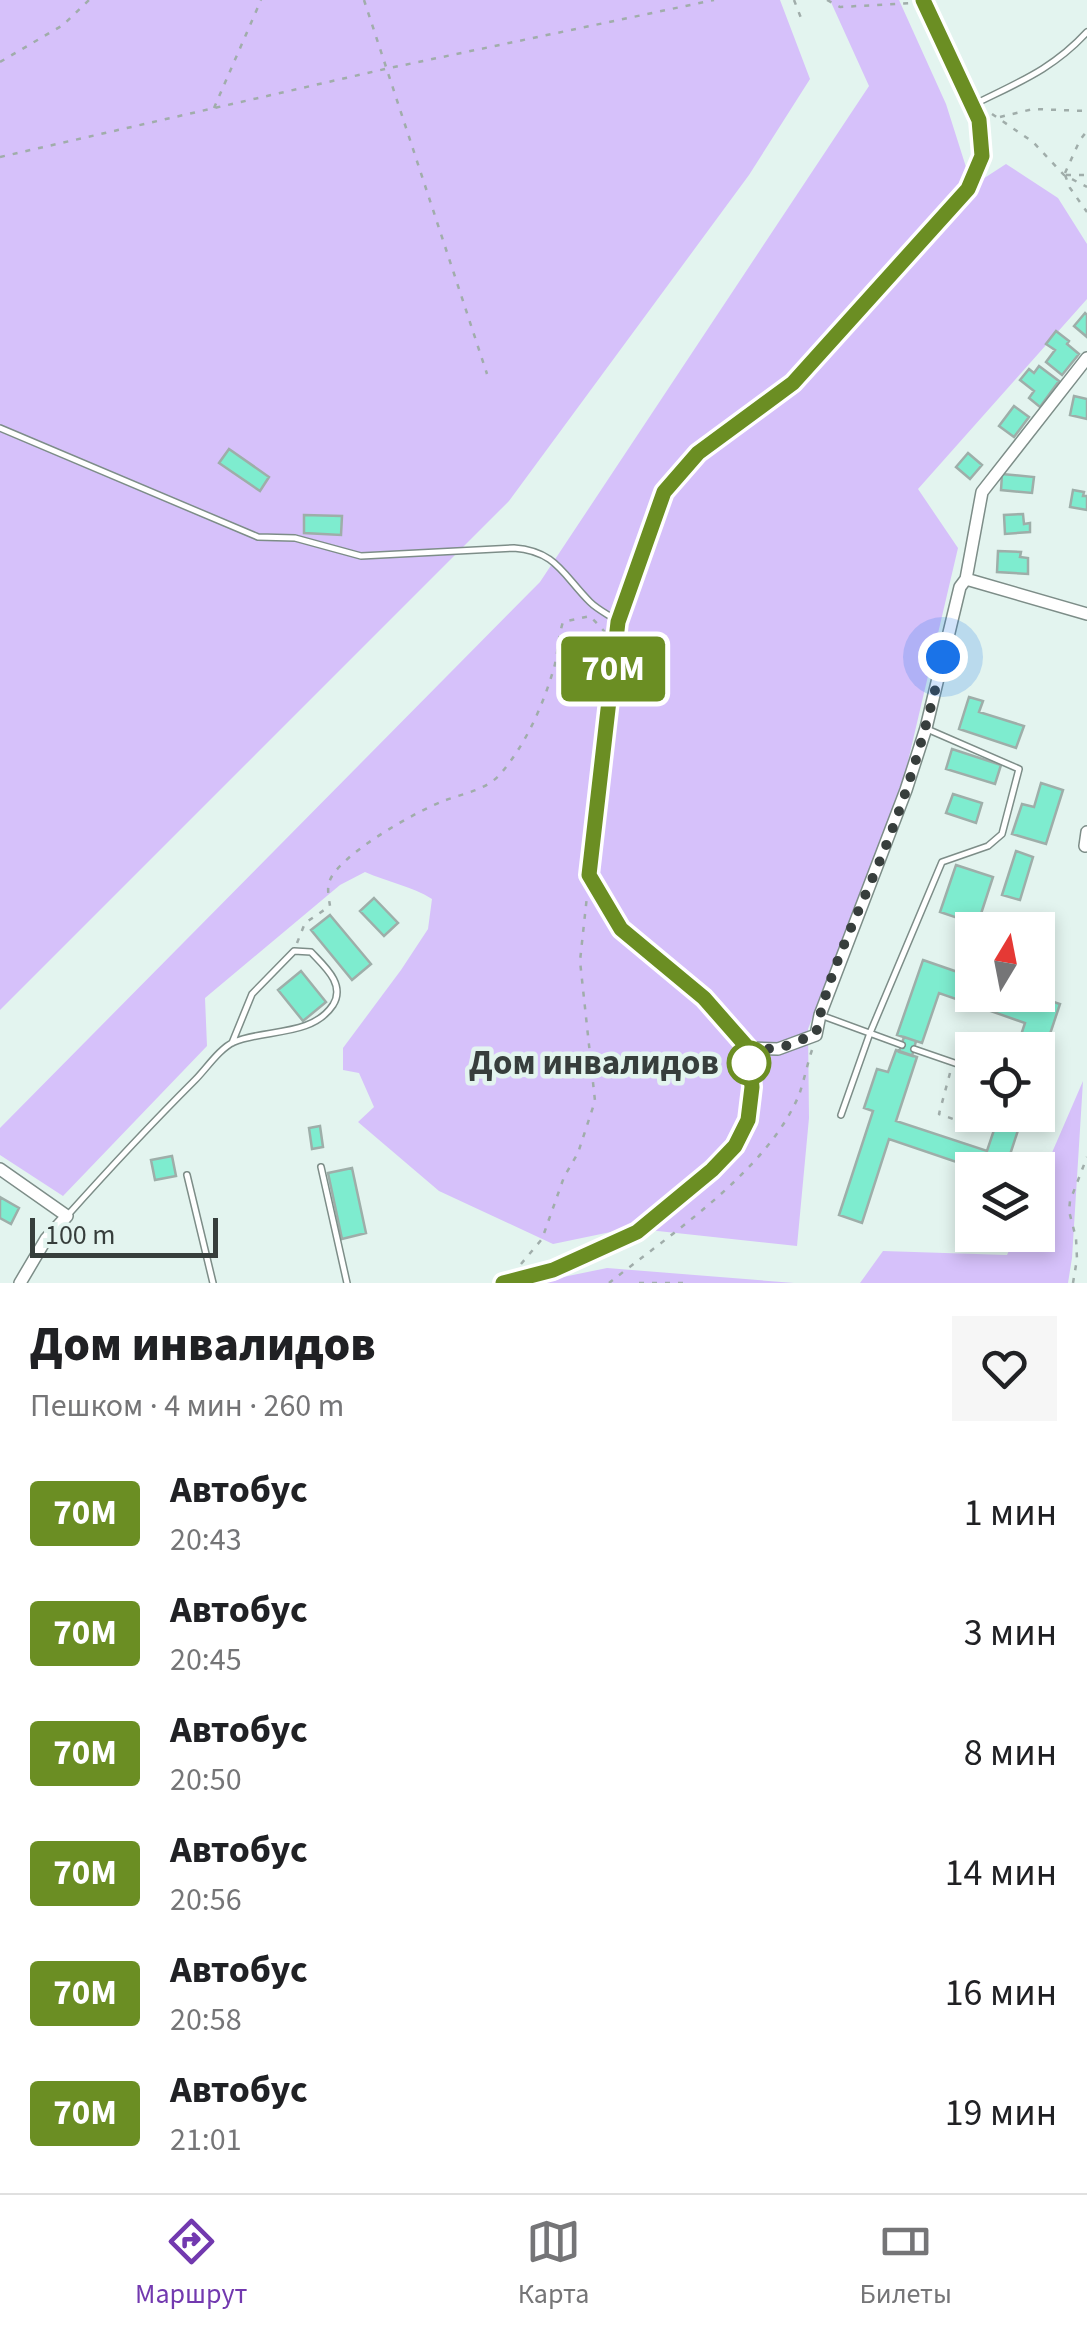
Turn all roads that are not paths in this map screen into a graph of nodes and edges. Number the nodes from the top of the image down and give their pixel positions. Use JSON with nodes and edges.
{"nodes":[{"id":1,"x":924,"y":1,"type":"edge"},
{"id":2,"x":1087,"y":32,"type":"edge"},
{"id":3,"x":972,"y":106,"type":"junction"},
{"id":4,"x":1087,"y":358,"type":"edge"},
{"id":5,"x":0,"y":428,"type":"edge"},
{"id":6,"x":966,"y":579,"type":"junction"},
{"id":7,"x":1087,"y":614,"type":"edge"},
{"id":8,"x":618,"y":622,"type":"junction"},
{"id":9,"x":926,"y":728,"type":"junction"},
{"id":10,"x":1087,"y":832,"type":"edge"},
{"id":11,"x":1086,"y":846,"type":"edge"},
{"id":12,"x":820,"y":1014,"type":"junction"},
{"id":13,"x":870,"y":1033,"type":"junction"},
{"id":14,"x":232,"y":1043,"type":"junction"},
{"id":15,"x":902,"y":1044,"type":"dead end"},
{"id":16,"x":748,"y":1048,"type":"junction"},
{"id":17,"x":914,"y":1049,"type":"dead end"},
{"id":18,"x":955,"y":1063,"type":"edge"},
{"id":19,"x":841,"y":1115,"type":"dead end"},
{"id":20,"x":321,"y":1168,"type":"dead end"},
{"id":21,"x":0,"y":1169,"type":"edge"},
{"id":22,"x":187,"y":1175,"type":"dead end"},
{"id":23,"x":67,"y":1216,"type":"junction"},
{"id":24,"x":20,"y":1283,"type":"edge"},
{"id":25,"x":214,"y":1283,"type":"edge"},
{"id":26,"x":347,"y":1283,"type":"edge"},
{"id":27,"x":506,"y":1283,"type":"edge"}],
"edges":[{"from":1,"to":3,"type":"street"},
{"from":2,"to":3,"type":"lane"},
{"from":3,"to":8,"type":"street"},
{"from":4,"to":6,"type":"street"},
{"from":5,"to":8,"type":"lane"},
{"from":6,"to":7,"type":"street"},
{"from":6,"to":9,"type":"street"},
{"from":8,"to":16,"type":"street"},
{"from":9,"to":12,"type":"street"},
{"from":9,"to":13,"type":"lane"},
{"from":10,"to":11,"type":"street"},
{"from":12,"to":13,"type":"lane"},
{"from":12,"to":16,"type":"street"},
{"from":13,"to":15,"type":"lane"},
{"from":13,"to":19,"type":"lane"},
{"from":14,"to":14,"type":"lane"},
{"from":14,"to":23,"type":"lane"},
{"from":16,"to":27,"type":"street"},
{"from":17,"to":18,"type":"lane"},
{"from":20,"to":26,"type":"lane"},
{"from":21,"to":23,"type":"street"},
{"from":22,"to":25,"type":"lane"},
{"from":23,"to":24,"type":"street"}]}
